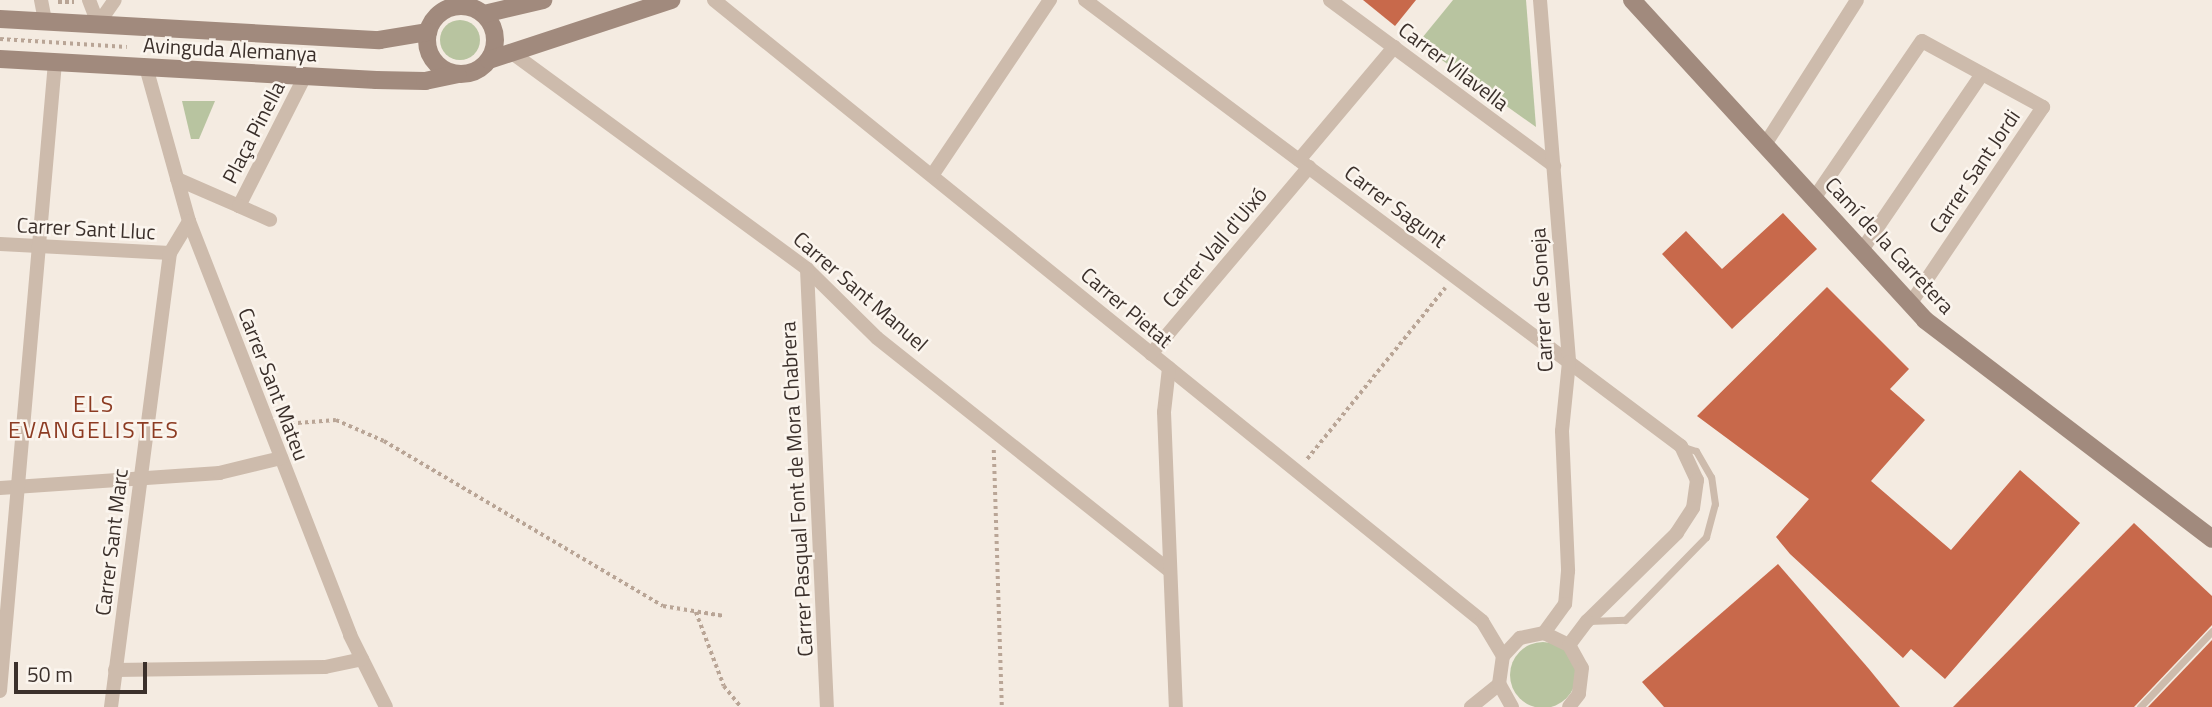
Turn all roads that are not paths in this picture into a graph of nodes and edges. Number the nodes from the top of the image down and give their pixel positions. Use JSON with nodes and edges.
{"nodes":[{"id":1,"x":41,"y":0,"type":"edge"},
{"id":2,"x":89,"y":0,"type":"edge"},
{"id":3,"x":115,"y":0,"type":"edge"},
{"id":4,"x":543,"y":0,"type":"edge"},
{"id":5,"x":671,"y":0,"type":"edge"},
{"id":6,"x":714,"y":0,"type":"edge"},
{"id":7,"x":1050,"y":0,"type":"edge"},
{"id":8,"x":1085,"y":0,"type":"edge"},
{"id":9,"x":1330,"y":0,"type":"edge"},
{"id":10,"x":1540,"y":0,"type":"edge"},
{"id":11,"x":1632,"y":0,"type":"edge"},
{"id":12,"x":1857,"y":0,"type":"edge"},
{"id":13,"x":446,"y":3,"type":"edge"},
{"id":14,"x":484,"y":14,"type":"junction"},
{"id":15,"x":0,"y":19,"type":"edge"},
{"id":16,"x":46,"y":21,"type":"junction"},
{"id":17,"x":98,"y":24,"type":"junction"},
{"id":18,"x":428,"y":32,"type":"junction"},
{"id":19,"x":1394,"y":47,"type":"junction"},
{"id":20,"x":515,"y":55,"type":"junction"},
{"id":21,"x":0,"y":58,"type":"edge"},
{"id":22,"x":489,"y":60,"type":"junction"},
{"id":23,"x":55,"y":62,"type":"junction"},
{"id":24,"x":146,"y":67,"type":"junction"},
{"id":25,"x":457,"y":74,"type":"junction"},
{"id":26,"x":1982,"y":74,"type":"junction"},
{"id":27,"x":305,"y":76,"type":"junction"},
{"id":28,"x":1766,"y":143,"type":"junction"},
{"id":29,"x":1304,"y":164,"type":"junction"},
{"id":30,"x":1554,"y":166,"type":"junction"},
{"id":31,"x":933,"y":174,"type":"junction"},
{"id":32,"x":177,"y":179,"type":"junction"},
{"id":33,"x":1815,"y":197,"type":"junction"},
{"id":34,"x":239,"y":206,"type":"junction"},
{"id":35,"x":270,"y":220,"type":"dead end"},
{"id":36,"x":189,"y":221,"type":"junction"},
{"id":37,"x":0,"y":244,"type":"edge"},
{"id":38,"x":39,"y":246,"type":"junction"},
{"id":39,"x":1862,"y":250,"type":"junction"},
{"id":40,"x":170,"y":253,"type":"junction"},
{"id":41,"x":807,"y":269,"type":"junction"},
{"id":42,"x":1910,"y":304,"type":"junction"},
{"id":43,"x":1151,"y":354,"type":"junction"},
{"id":44,"x":1569,"y":362,"type":"junction"},
{"id":45,"x":1169,"y":368,"type":"junction"},
{"id":46,"x":1681,"y":446,"type":"junction"},
{"id":47,"x":281,"y":458,"type":"junction"},
{"id":48,"x":141,"y":478,"type":"junction"},
{"id":49,"x":18,"y":487,"type":"junction"},
{"id":50,"x":0,"y":488,"type":"edge"},
{"id":51,"x":2212,"y":539,"type":"edge"},
{"id":52,"x":1170,"y":571,"type":"junction"},
{"id":53,"x":1587,"y":621,"type":"junction"},
{"id":54,"x":2212,"y":631,"type":"edge"},
{"id":55,"x":1544,"y":633,"type":"junction"},
{"id":56,"x":1569,"y":645,"type":"junction"},
{"id":57,"x":1503,"y":656,"type":"junction"},
{"id":58,"x":362,"y":659,"type":"junction"},
{"id":59,"x":116,"y":670,"type":"junction"},
{"id":60,"x":1499,"y":684,"type":"junction"},
{"id":61,"x":0,"y":691,"type":"edge"},
{"id":62,"x":1581,"y":701,"type":"edge"},
{"id":63,"x":1506,"y":705,"type":"edge"},
{"id":64,"x":111,"y":707,"type":"edge"},
{"id":65,"x":386,"y":707,"type":"edge"},
{"id":66,"x":827,"y":707,"type":"edge"},
{"id":67,"x":1176,"y":707,"type":"edge"},
{"id":68,"x":1471,"y":707,"type":"edge"},
{"id":69,"x":1569,"y":707,"type":"edge"},
{"id":70,"x":2140,"y":707,"type":"edge"}],
"edges":[{"from":1,"to":16,"type":"street"},
{"from":2,"to":17,"type":"street"},
{"from":3,"to":17,"type":"street"},
{"from":4,"to":14,"type":"main road"},
{"from":5,"to":20,"type":"main road"},
{"from":6,"to":31,"type":"street","name":"Carrer Pietat"},
{"from":7,"to":31,"type":"street"},
{"from":8,"to":29,"type":"street","name":"Carrer Sagunt"},
{"from":9,"to":19,"type":"street","name":"Carrer Vilavella"},
{"from":10,"to":30,"type":"street","name":"Carrer de Soneja"},
{"from":11,"to":28,"type":"main road","name":"Camí de la Carretera"},
{"from":12,"to":28,"type":"street"},
{"from":13,"to":14,"type":"main road"},
{"from":13,"to":18,"type":"main road"},
{"from":14,"to":22,"type":"main road"},
{"from":15,"to":16,"type":"main road","name":"Avinguda Alemanya"},
{"from":16,"to":17,"type":"main road","name":"Avinguda Alemanya"},
{"from":17,"to":18,"type":"main road","name":"Avinguda Alemanya"},
{"from":18,"to":25,"type":"main road"},
{"from":19,"to":29,"type":"street","name":"Carrer Vall d'Uixó"},
{"from":19,"to":30,"type":"street","name":"Carrer Vilavella"},
{"from":20,"to":22,"type":"main road"},
{"from":20,"to":41,"type":"street","name":"Carrer Sant Manuel"},
{"from":21,"to":23,"type":"main road","name":"Avinguda Alemanya"},
{"from":22,"to":25,"type":"main road"},
{"from":23,"to":24,"type":"main road","name":"Avinguda Alemanya"},
{"from":23,"to":38,"type":"street"},
{"from":24,"to":27,"type":"main road","name":"Avinguda Alemanya"},
{"from":24,"to":32,"type":"street","name":"Carrer Sant Mateu"},
{"from":25,"to":27,"type":"main road","name":"Avinguda Alemanya"},
{"from":26,"to":33,"type":"street","name":"Carrer Sant Jordi"},
{"from":26,"to":39,"type":"street"},
{"from":26,"to":42,"type":"street","name":"Carrer Sant Jordi"},
{"from":27,"to":34,"type":"street","name":"Plaça Pinella"},
{"from":28,"to":33,"type":"main road","name":"Camí de la Carretera"},
{"from":29,"to":43,"type":"street","name":"Carrer Vall d'Uixó"},
{"from":29,"to":44,"type":"street","name":"Carrer Sagunt"},
{"from":30,"to":44,"type":"street","name":"Carrer de Soneja"},
{"from":31,"to":43,"type":"street","name":"Carrer Pietat"},
{"from":32,"to":34,"type":"street","name":"Plaça Pinella"},
{"from":32,"to":36,"type":"street","name":"Carrer Sant Mateu"},
{"from":33,"to":39,"type":"main road","name":"Camí de la Carretera"},
{"from":34,"to":35,"type":"street","name":"Plaça Pinella"},
{"from":36,"to":40,"type":"street","name":"Carrer Sant Marc"},
{"from":36,"to":47,"type":"street","name":"Carrer Sant Mateu"},
{"from":37,"to":38,"type":"street","name":"Carrer Sant Lluc"},
{"from":38,"to":40,"type":"street","name":"Carrer Sant Lluc"},
{"from":38,"to":49,"type":"street"},
{"from":39,"to":42,"type":"main road","name":"Camí de la Carretera"},
{"from":40,"to":48,"type":"street","name":"Carrer Sant Marc"},
{"from":41,"to":52,"type":"street","name":"Carrer Sant Manuel"},
{"from":41,"to":66,"type":"street","name":"Carrer Pasqual Font de Mora Chabrera"},
{"from":42,"to":51,"type":"main road","name":"Camí de la Carretera"},
{"from":43,"to":45,"type":"street","name":"Carrer Pietat"},
{"from":44,"to":46,"type":"street","name":"Carrer Sagunt"},
{"from":44,"to":55,"type":"street","name":"Carrer de Soneja"},
{"from":45,"to":52,"type":"street"},
{"from":45,"to":57,"type":"street","name":"Carrer Pietat"},
{"from":46,"to":53,"type":"street"},
{"from":46,"to":53,"type":"lane"},
{"from":47,"to":48,"type":"street"},
{"from":47,"to":58,"type":"street","name":"Carrer Sant Mateu"},
{"from":48,"to":49,"type":"street"},
{"from":48,"to":59,"type":"street","name":"Carrer Sant Marc"},
{"from":49,"to":50,"type":"street"},
{"from":49,"to":61,"type":"street"},
{"from":52,"to":67,"type":"street"},
{"from":53,"to":56,"type":"street"},
{"from":54,"to":70,"type":"lane"},
{"from":55,"to":56,"type":"street"},
{"from":55,"to":57,"type":"street"},
{"from":56,"to":62,"type":"street"},
{"from":57,"to":60,"type":"street"},
{"from":58,"to":59,"type":"street"},
{"from":58,"to":65,"type":"street","name":"Carrer Sant Mateu"},
{"from":59,"to":64,"type":"street","name":"Carrer Sant Marc"},
{"from":60,"to":63,"type":"street"},
{"from":60,"to":68,"type":"street"},
{"from":62,"to":69,"type":"street"}]}
